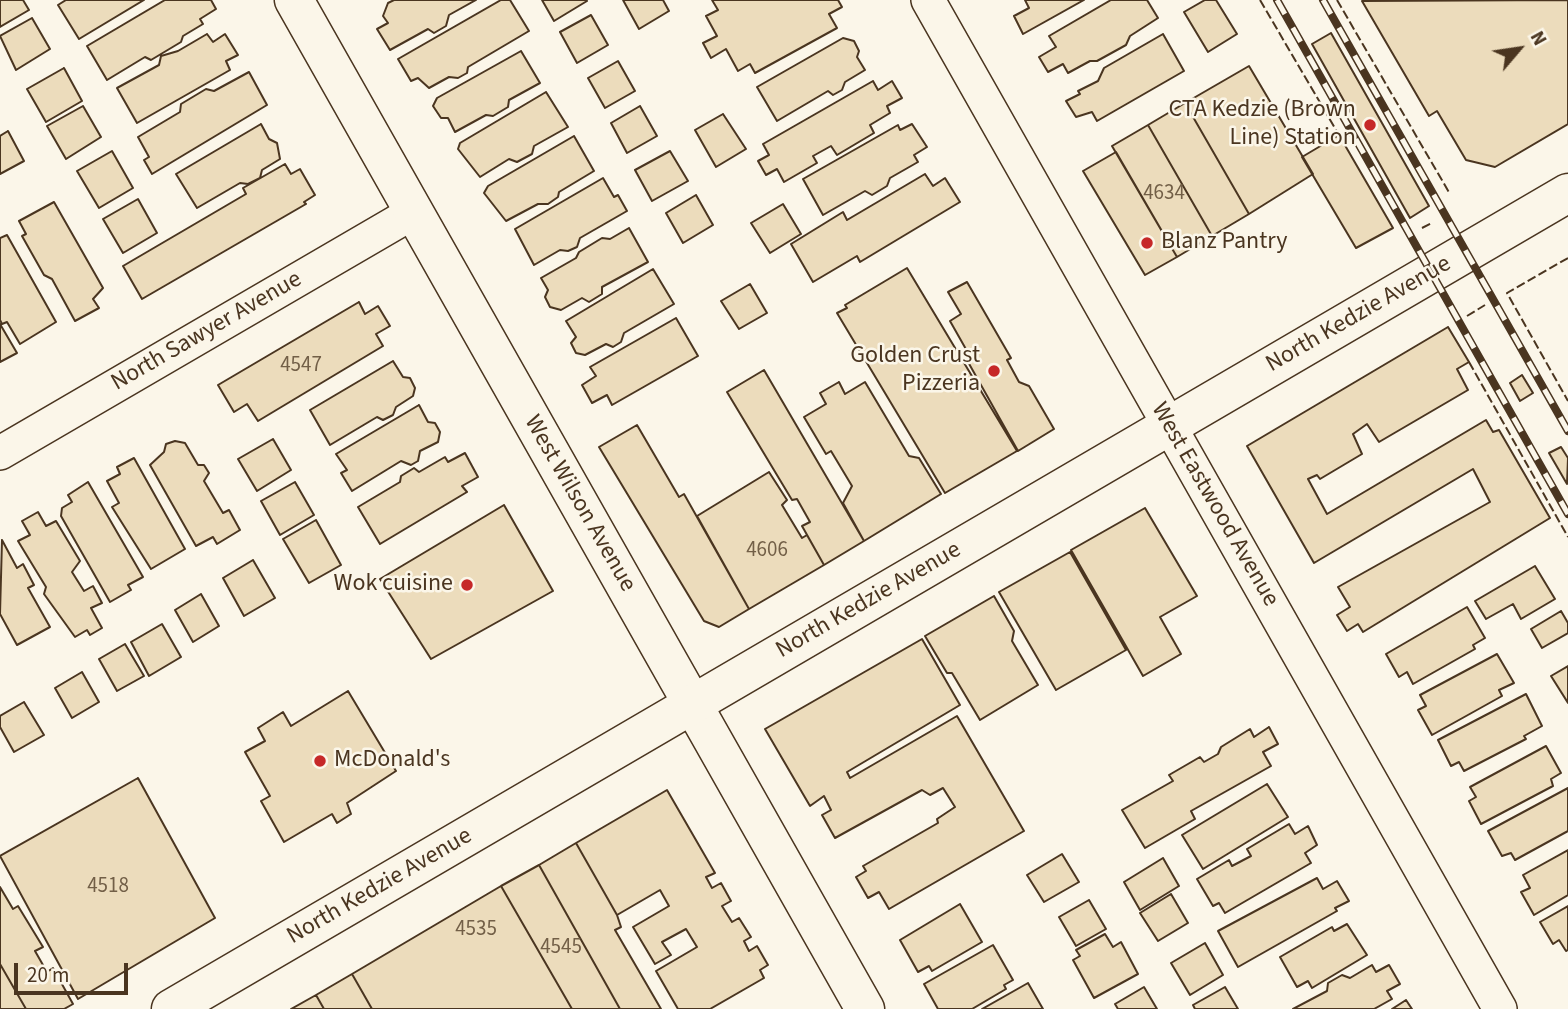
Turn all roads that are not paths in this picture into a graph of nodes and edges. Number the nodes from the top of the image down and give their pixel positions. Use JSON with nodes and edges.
{"nodes":[{"id":1,"x":294,"y":0,"type":"edge"},
{"id":2,"x":928,"y":0,"type":"edge"},
{"id":3,"x":1568,"y":192,"type":"edge"},
{"id":4,"x":414,"y":212,"type":"junction"},
{"id":5,"x":1169,"y":426,"type":"junction"},
{"id":6,"x":0,"y":453,"type":"edge"},
{"id":7,"x":693,"y":705,"type":"junction"},
{"id":8,"x":171,"y":1009,"type":"edge"},
{"id":9,"x":865,"y":1009,"type":"edge"},
{"id":10,"x":1500,"y":1009,"type":"edge"}],
"edges":[{"from":1,"to":4,"type":"main road","name":"West Wilson Avenue"},
{"from":2,"to":5,"type":"street","name":"West Eastwood Avenue"},
{"from":3,"to":5,"type":"main road","name":"North Kedzie Avenue"},
{"from":4,"to":6,"type":"street","name":"North Sawyer Avenue"},
{"from":4,"to":7,"type":"main road","name":"West Wilson Avenue"},
{"from":5,"to":7,"type":"main road","name":"North Kedzie Avenue"},
{"from":5,"to":10,"type":"street","name":"West Eastwood Avenue"},
{"from":7,"to":8,"type":"main road","name":"North Kedzie Avenue"},
{"from":7,"to":9,"type":"main road","name":"West Wilson Avenue"}]}
